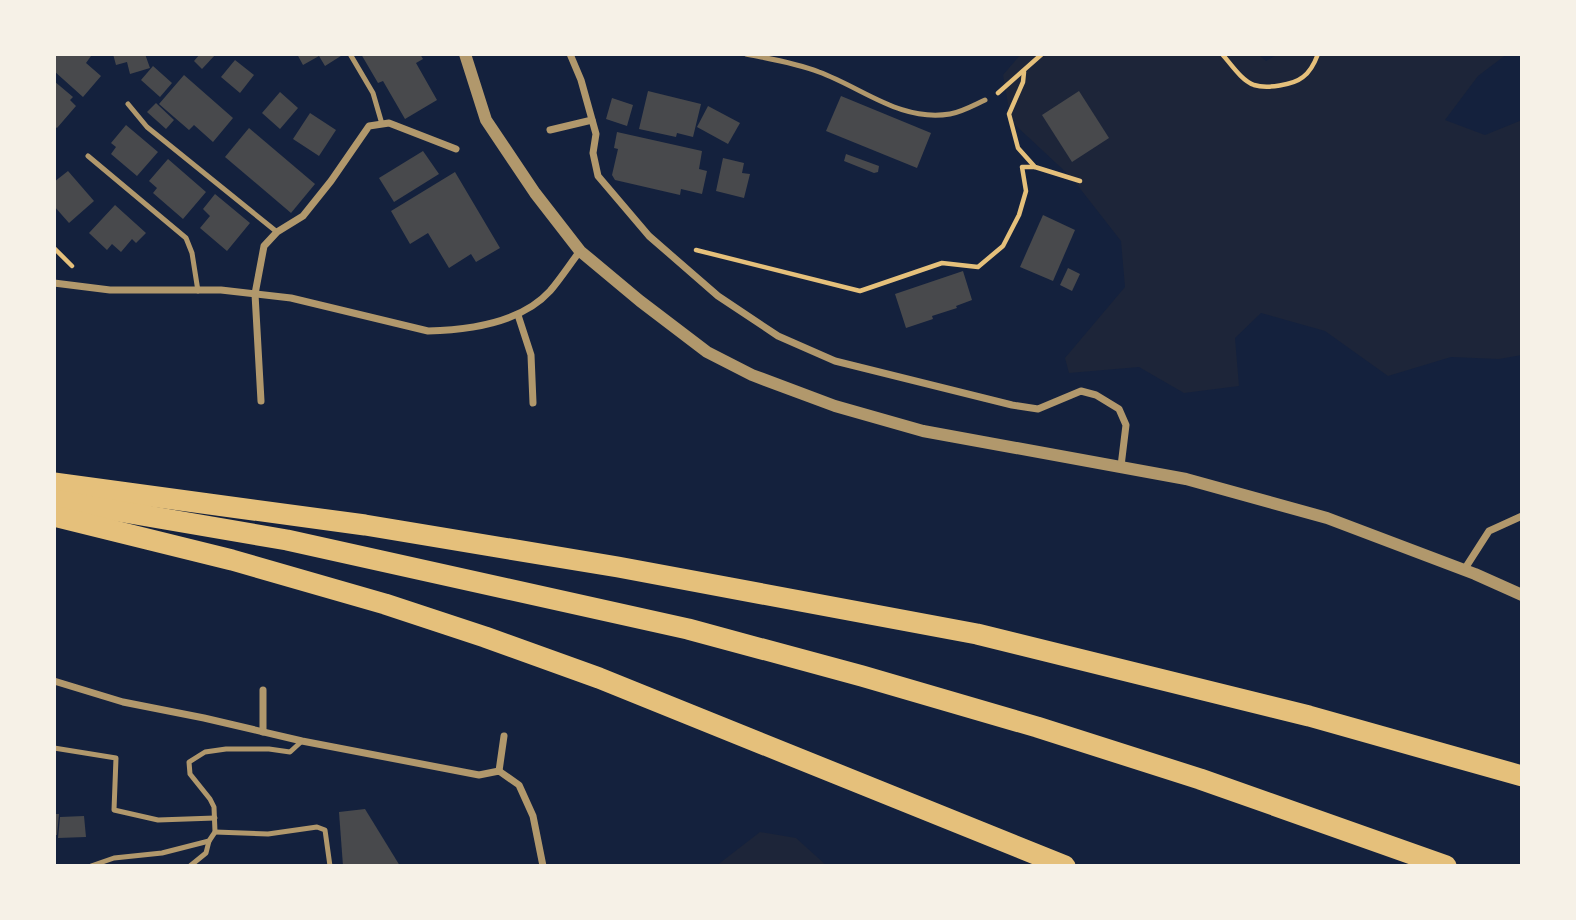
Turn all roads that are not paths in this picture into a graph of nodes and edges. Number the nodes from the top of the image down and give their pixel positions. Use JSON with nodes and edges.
{"nodes":[{"id":1,"x":349,"y":54,"type":"edge"},
{"id":2,"x":465,"y":54,"type":"edge"},
{"id":3,"x":570,"y":54,"type":"edge"},
{"id":4,"x":746,"y":54,"type":"edge"},
{"id":5,"x":985,"y":100,"type":"road end"},
{"id":6,"x":128,"y":104,"type":"dead end"},
{"id":7,"x":592,"y":120,"type":"junction"},
{"id":8,"x":382,"y":124,"type":"junction"},
{"id":9,"x":550,"y":130,"type":"dead end"},
{"id":10,"x":456,"y":149,"type":"dead end"},
{"id":11,"x":88,"y":156,"type":"dead end"},
{"id":12,"x":277,"y":232,"type":"junction"},
{"id":13,"x":580,"y":251,"type":"junction"},
{"id":14,"x":54,"y":283,"type":"edge"},
{"id":15,"x":198,"y":291,"type":"junction"},
{"id":16,"x":255,"y":294,"type":"junction"},
{"id":17,"x":518,"y":314,"type":"junction"},
{"id":18,"x":261,"y":401,"type":"dead end"},
{"id":19,"x":533,"y":403,"type":"dead end"},
{"id":20,"x":1121,"y":467,"type":"junction"},
{"id":21,"x":54,"y":484,"type":"edge"},
{"id":22,"x":54,"y":500,"type":"edge"},
{"id":23,"x":54,"y":516,"type":"edge"},
{"id":24,"x":1522,"y":516,"type":"edge"},
{"id":25,"x":1464,"y":570,"type":"junction"},
{"id":26,"x":1522,"y":595,"type":"edge"},
{"id":27,"x":54,"y":681,"type":"edge"},
{"id":28,"x":263,"y":690,"type":"dead end"},
{"id":29,"x":264,"y":732,"type":"junction"},
{"id":30,"x":504,"y":736,"type":"dead end"},
{"id":31,"x":302,"y":741,"type":"junction"},
{"id":32,"x":54,"y":748,"type":"edge"},
{"id":33,"x":499,"y":771,"type":"junction"},
{"id":34,"x":1522,"y":776,"type":"edge"},
{"id":35,"x":215,"y":818,"type":"junction"},
{"id":36,"x":215,"y":832,"type":"junction"},
{"id":37,"x":209,"y":841,"type":"junction"},
{"id":38,"x":91,"y":866,"type":"edge"},
{"id":39,"x":190,"y":866,"type":"edge"},
{"id":40,"x":330,"y":866,"type":"edge"},
{"id":41,"x":543,"y":866,"type":"edge"},
{"id":42,"x":1065,"y":866,"type":"edge"},
{"id":43,"x":1446,"y":866,"type":"edge"}],
"edges":[{"from":1,"to":8,"type":"lane"},
{"from":2,"to":13,"type":"street"},
{"from":3,"to":7,"type":"street"},
{"from":4,"to":5,"type":"lane"},
{"from":6,"to":12,"type":"lane"},
{"from":7,"to":9,"type":"street"},
{"from":7,"to":20,"type":"street"},
{"from":8,"to":10,"type":"street"},
{"from":8,"to":12,"type":"street"},
{"from":11,"to":15,"type":"lane"},
{"from":12,"to":16,"type":"street"},
{"from":13,"to":17,"type":"street"},
{"from":13,"to":20,"type":"street"},
{"from":14,"to":15,"type":"street"},
{"from":15,"to":16,"type":"street"},
{"from":16,"to":17,"type":"street"},
{"from":16,"to":18,"type":"street"},
{"from":17,"to":19,"type":"street"},
{"from":20,"to":25,"type":"street"},
{"from":21,"to":34,"type":"highway"},
{"from":22,"to":43,"type":"highway"},
{"from":23,"to":42,"type":"highway"},
{"from":24,"to":25,"type":"street"},
{"from":25,"to":26,"type":"street"},
{"from":27,"to":29,"type":"street"},
{"from":28,"to":29,"type":"street"},
{"from":29,"to":31,"type":"street"},
{"from":30,"to":33,"type":"street"},
{"from":31,"to":33,"type":"street"},
{"from":31,"to":35,"type":"lane"},
{"from":32,"to":35,"type":"lane"},
{"from":33,"to":41,"type":"street"},
{"from":35,"to":36,"type":"lane"},
{"from":36,"to":37,"type":"lane"},
{"from":36,"to":40,"type":"lane"},
{"from":37,"to":38,"type":"lane"},
{"from":37,"to":39,"type":"lane"}]}
